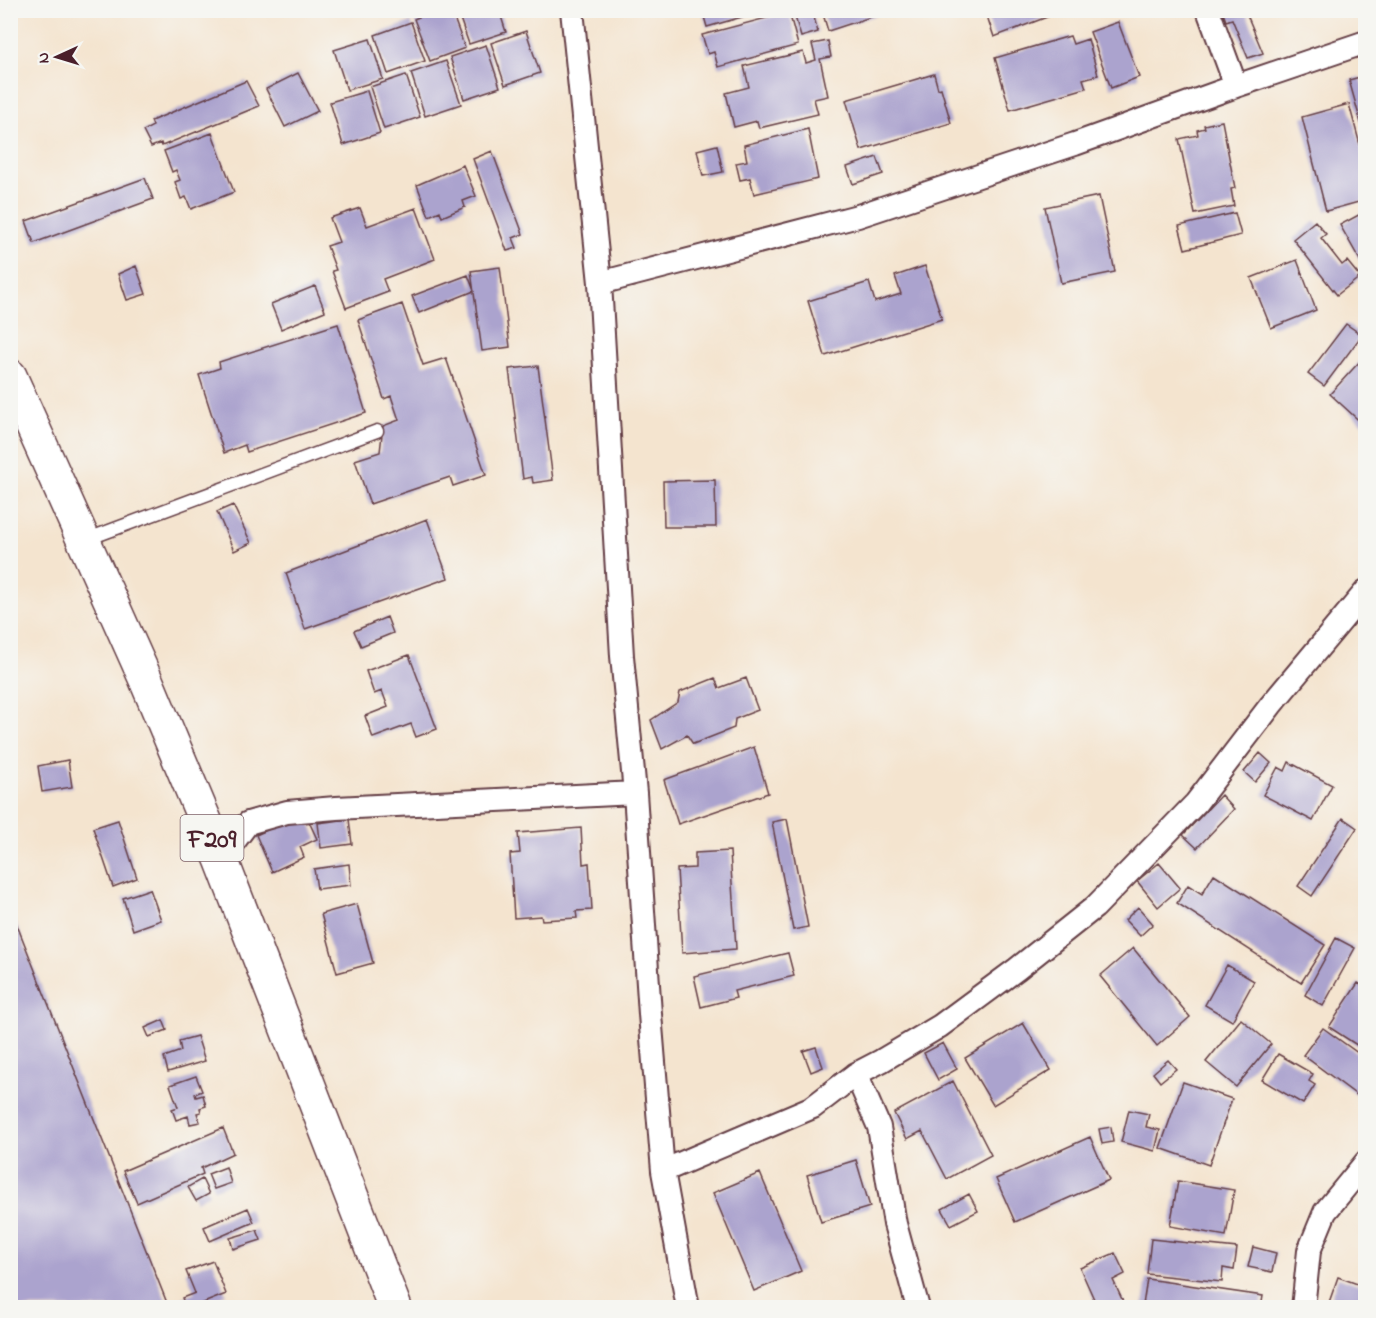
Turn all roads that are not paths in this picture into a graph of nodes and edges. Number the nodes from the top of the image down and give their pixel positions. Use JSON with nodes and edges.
{"nodes":[{"id":1,"x":572,"y":10,"type":"edge"},
{"id":2,"x":1208,"y":10,"type":"edge"},
{"id":3,"x":1365,"y":42,"type":"edge"},
{"id":4,"x":1236,"y":86,"type":"junction"},
{"id":5,"x":600,"y":283,"type":"junction"},
{"id":6,"x":13,"y":389,"type":"edge"},
{"id":7,"x":377,"y":431,"type":"dead end"},
{"id":8,"x":84,"y":540,"type":"junction"},
{"id":9,"x":1365,"y":591,"type":"edge"},
{"id":10,"x":635,"y":793,"type":"junction"},
{"id":11,"x":221,"y":859,"type":"junction"},
{"id":12,"x":856,"y":1074,"type":"junction"},
{"id":13,"x":1365,"y":1162,"type":"edge"},
{"id":14,"x":663,"y":1171,"type":"junction"},
{"id":15,"x":395,"y":1308,"type":"edge"},
{"id":16,"x":688,"y":1308,"type":"edge"},
{"id":17,"x":918,"y":1308,"type":"edge"},
{"id":18,"x":1303,"y":1308,"type":"edge"}],
"edges":[{"from":1,"to":5,"type":"street"},
{"from":2,"to":4,"type":"street"},
{"from":3,"to":4,"type":"street"},
{"from":4,"to":5,"type":"street"},
{"from":5,"to":10,"type":"street"},
{"from":6,"to":8,"type":"main road","number":"F209"},
{"from":7,"to":8,"type":"lane"},
{"from":8,"to":11,"type":"main road","number":"F209"},
{"from":9,"to":12,"type":"street"},
{"from":10,"to":11,"type":"street"},
{"from":10,"to":14,"type":"street"},
{"from":11,"to":15,"type":"main road","number":"F209"},
{"from":12,"to":14,"type":"street"},
{"from":12,"to":17,"type":"street"},
{"from":13,"to":18,"type":"street"},
{"from":14,"to":16,"type":"street"}]}
